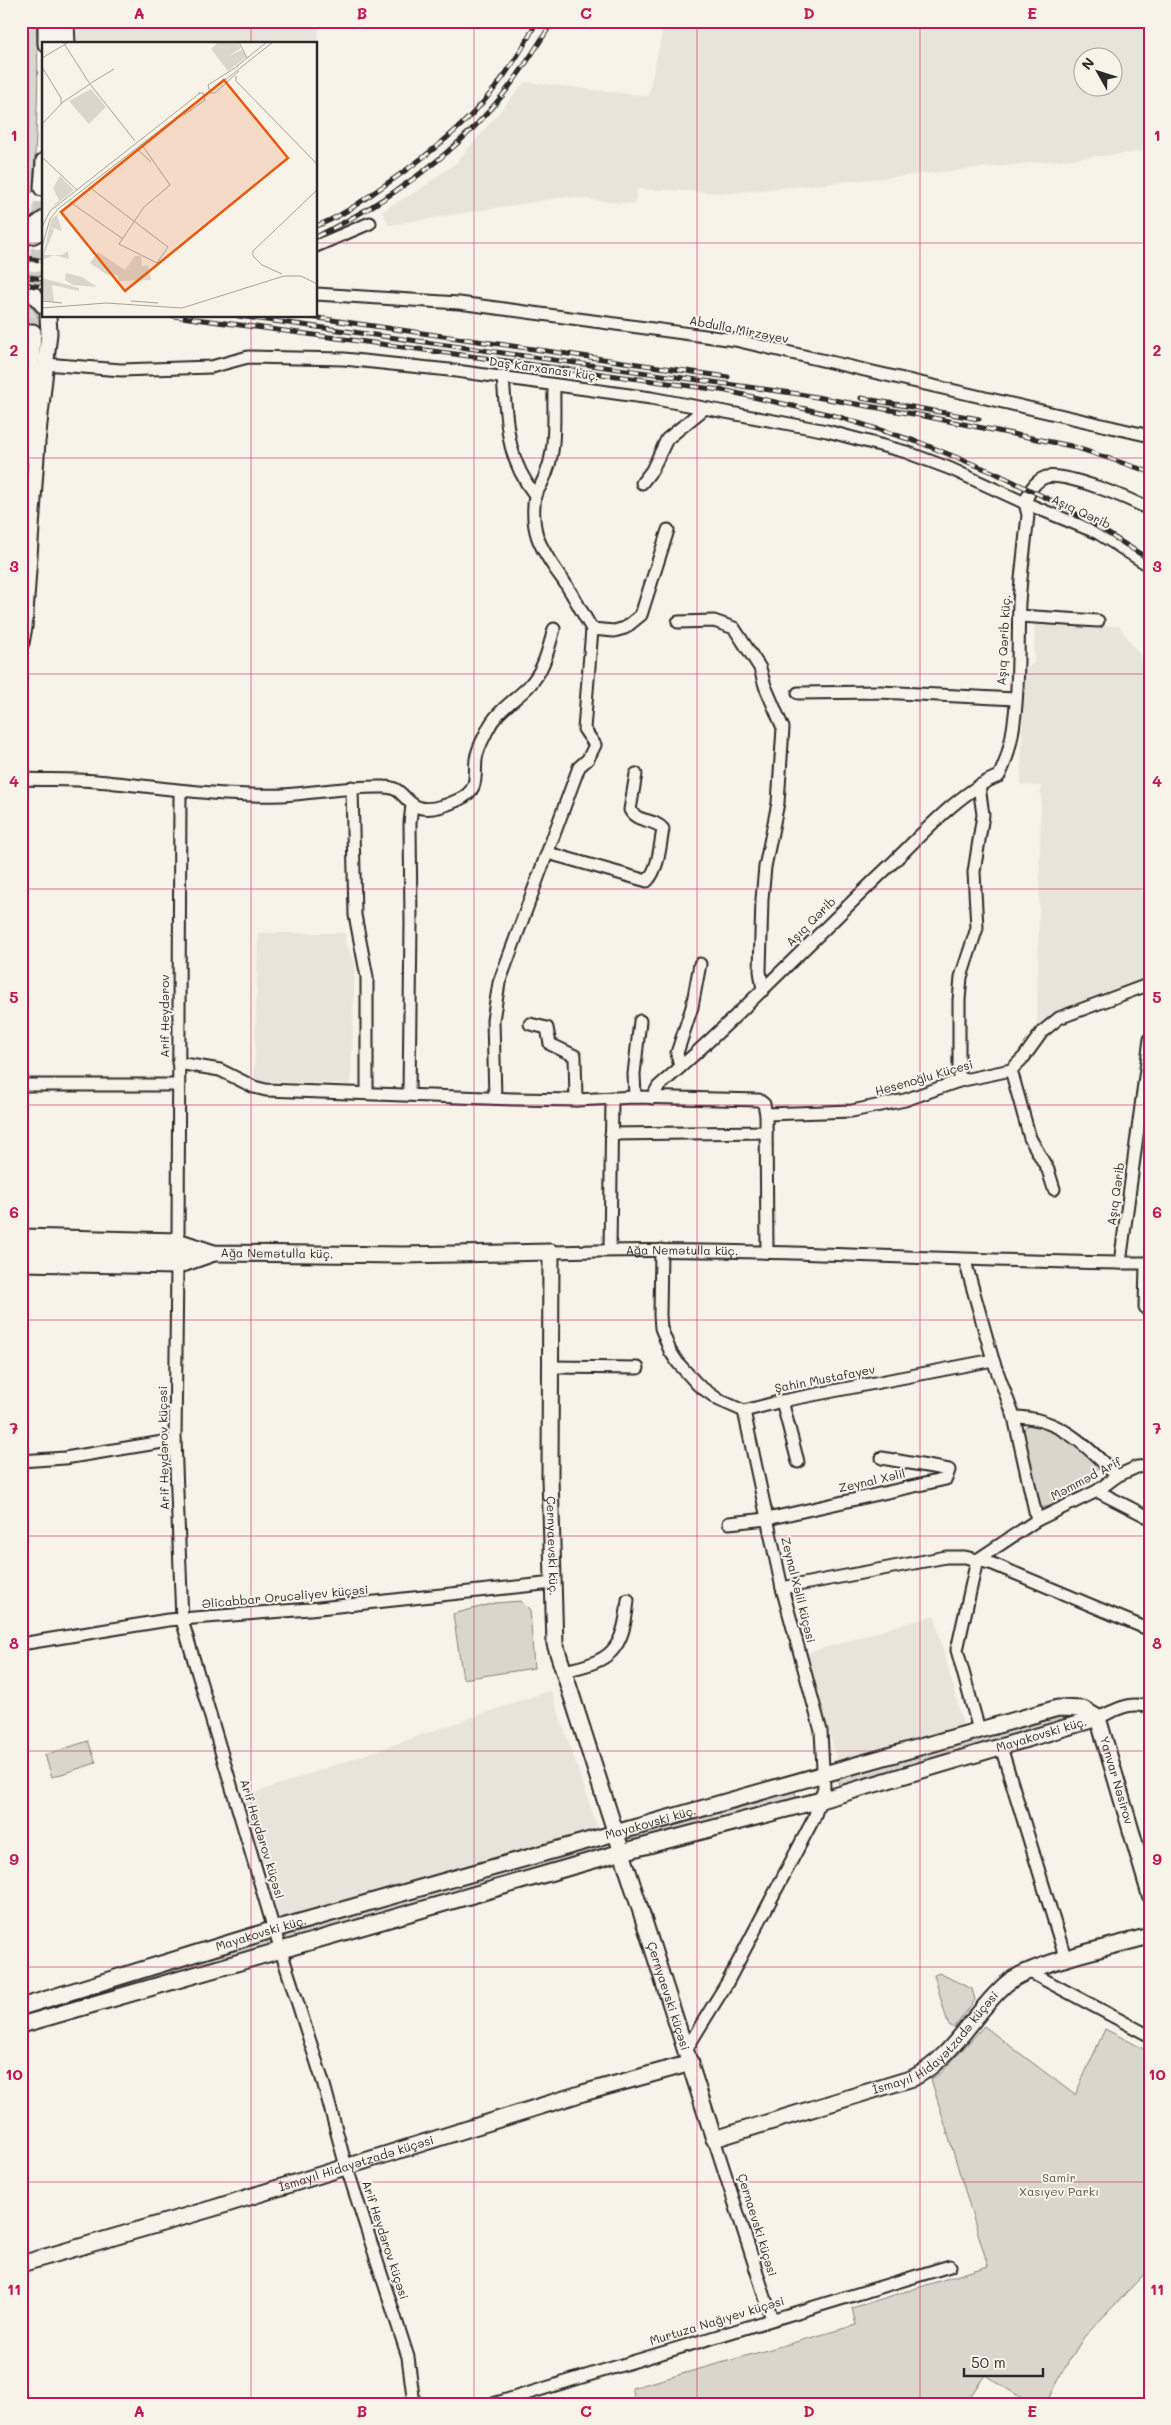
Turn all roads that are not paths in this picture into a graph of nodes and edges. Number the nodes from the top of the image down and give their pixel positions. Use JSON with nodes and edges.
{"nodes":[{"id":1,"x":46,"y":21,"type":"edge"},
{"id":2,"x":60,"y":21,"type":"edge"},
{"id":3,"x":68,"y":21,"type":"edge"},
{"id":4,"x":46,"y":42,"type":"edge"},
{"id":5,"x":60,"y":42,"type":"edge"},
{"id":6,"x":69,"y":42,"type":"edge"},
{"id":7,"x":42,"y":221,"type":"edge"},
{"id":8,"x":370,"y":223,"type":"dead end"},
{"id":9,"x":21,"y":230,"type":"edge"},
{"id":10,"x":42,"y":233,"type":"edge"},
{"id":11,"x":21,"y":239,"type":"edge"},
{"id":12,"x":318,"y":245,"type":"edge"},
{"id":13,"x":21,"y":289,"type":"edge"},
{"id":14,"x":318,"y":294,"type":"edge"},
{"id":15,"x":42,"y":304,"type":"edge"},
{"id":16,"x":48,"y":318,"type":"edge"},
{"id":17,"x":33,"y":332,"type":"tunnel mouth"},
{"id":18,"x":45,"y":364,"type":"junction"},
{"id":19,"x":503,"y":378,"type":"junction"},
{"id":20,"x":554,"y":385,"type":"junction"},
{"id":21,"x":704,"y":409,"type":"junction"},
{"id":22,"x":1150,"y":436,"type":"edge"},
{"id":23,"x":642,"y":483,"type":"dead end"},
{"id":24,"x":535,"y":496,"type":"junction"},
{"id":25,"x":1025,"y":503,"type":"junction"},
{"id":26,"x":1150,"y":510,"type":"edge"},
{"id":27,"x":21,"y":516,"type":"edge"},
{"id":28,"x":668,"y":530,"type":"dead end"},
{"id":29,"x":1150,"y":566,"type":"edge"},
{"id":30,"x":1019,"y":616,"type":"junction"},
{"id":31,"x":1098,"y":621,"type":"dead end"},
{"id":32,"x":678,"y":622,"type":"dead end"},
{"id":33,"x":554,"y":629,"type":"dead end"},
{"id":34,"x":592,"y":629,"type":"junction"},
{"id":35,"x":21,"y":643,"type":"edge"},
{"id":36,"x":798,"y":693,"type":"dead end"},
{"id":37,"x":1015,"y":699,"type":"junction"},
{"id":38,"x":636,"y":774,"type":"dead end"},
{"id":39,"x":999,"y":776,"type":"joint"},
{"id":40,"x":21,"y":779,"type":"edge"},
{"id":41,"x":980,"y":786,"type":"junction"},
{"id":42,"x":352,"y":787,"type":"junction"},
{"id":43,"x":180,"y":791,"type":"junction"},
{"id":44,"x":412,"y":805,"type":"junction"},
{"id":45,"x":548,"y":853,"type":"junction"},
{"id":46,"x":700,"y":964,"type":"dead end"},
{"id":47,"x":1150,"y":984,"type":"edge"},
{"id":48,"x":763,"y":990,"type":"junction"},
{"id":49,"x":640,"y":1021,"type":"dead end"},
{"id":50,"x":530,"y":1024,"type":"dead end"},
{"id":51,"x":1150,"y":1039,"type":"edge"},
{"id":52,"x":178,"y":1063,"type":"junction"},
{"id":53,"x":680,"y":1067,"type":"junction"},
{"id":54,"x":1011,"y":1070,"type":"junction"},
{"id":55,"x":959,"y":1081,"type":"junction"},
{"id":56,"x":21,"y":1085,"type":"edge"},
{"id":57,"x":178,"y":1086,"type":"junction"},
{"id":58,"x":367,"y":1092,"type":"junction"},
{"id":59,"x":409,"y":1094,"type":"junction"},
{"id":60,"x":635,"y":1097,"type":"junction"},
{"id":61,"x":495,"y":1098,"type":"junction"},
{"id":62,"x":612,"y":1098,"type":"junction"},
{"id":63,"x":652,"y":1098,"type":"junction"},
{"id":64,"x":576,"y":1100,"type":"junction"},
{"id":65,"x":766,"y":1114,"type":"junction"},
{"id":66,"x":766,"y":1132,"type":"junction"},
{"id":67,"x":611,"y":1134,"type":"junction"},
{"id":68,"x":1054,"y":1189,"type":"dead end"},
{"id":69,"x":21,"y":1237,"type":"edge"},
{"id":70,"x":178,"y":1241,"type":"junction"},
{"id":71,"x":610,"y":1250,"type":"junction"},
{"id":72,"x":661,"y":1250,"type":"junction"},
{"id":73,"x":21,"y":1251,"type":"edge"},
{"id":74,"x":551,"y":1252,"type":"junction"},
{"id":75,"x":767,"y":1252,"type":"junction"},
{"id":76,"x":214,"y":1253,"type":"junction"},
{"id":77,"x":965,"y":1261,"type":"junction"},
{"id":78,"x":21,"y":1263,"type":"edge"},
{"id":79,"x":1120,"y":1263,"type":"junction"},
{"id":80,"x":1148,"y":1263,"type":"edge"},
{"id":81,"x":177,"y":1266,"type":"junction"},
{"id":82,"x":1150,"y":1314,"type":"edge"},
{"id":83,"x":993,"y":1360,"type":"junction"},
{"id":84,"x":551,"y":1367,"type":"junction"},
{"id":85,"x":638,"y":1368,"type":"dead end"},
{"id":86,"x":782,"y":1401,"type":"junction"},
{"id":87,"x":744,"y":1411,"type":"junction"},
{"id":88,"x":1014,"y":1417,"type":"junction"},
{"id":89,"x":175,"y":1440,"type":"junction"},
{"id":90,"x":882,"y":1458,"type":"dead end"},
{"id":91,"x":21,"y":1461,"type":"edge"},
{"id":92,"x":798,"y":1462,"type":"dead end"},
{"id":93,"x":1150,"y":1466,"type":"edge"},
{"id":94,"x":1117,"y":1476,"type":"junction"},
{"id":95,"x":1097,"y":1491,"type":"junction"},
{"id":96,"x":1150,"y":1518,"type":"edge"},
{"id":97,"x":766,"y":1519,"type":"junction"},
{"id":98,"x":1037,"y":1520,"type":"junction"},
{"id":99,"x":729,"y":1524,"type":"dead end"},
{"id":100,"x":977,"y":1560,"type":"junction"},
{"id":101,"x":553,"y":1583,"type":"junction"},
{"id":102,"x":782,"y":1588,"type":"junction"},
{"id":103,"x":628,"y":1600,"type":"dead end"},
{"id":104,"x":182,"y":1620,"type":"junction"},
{"id":105,"x":1150,"y":1630,"type":"edge"},
{"id":106,"x":21,"y":1644,"type":"edge"},
{"id":107,"x":563,"y":1671,"type":"junction"},
{"id":108,"x":1150,"y":1708,"type":"edge"},
{"id":109,"x":1098,"y":1718,"type":"junction"},
{"id":110,"x":979,"y":1730,"type":"junction"},
{"id":111,"x":1001,"y":1747,"type":"junction"},
{"id":112,"x":824,"y":1775,"type":"junction"},
{"id":113,"x":821,"y":1800,"type":"junction"},
{"id":114,"x":616,"y":1831,"type":"junction"},
{"id":115,"x":622,"y":1852,"type":"junction"},
{"id":116,"x":1150,"y":1895,"type":"edge"},
{"id":117,"x":275,"y":1929,"type":"junction"},
{"id":118,"x":1150,"y":1936,"type":"edge"},
{"id":119,"x":281,"y":1950,"type":"junction"},
{"id":120,"x":1066,"y":1960,"type":"junction"},
{"id":121,"x":1028,"y":1971,"type":"junction"},
{"id":122,"x":21,"y":2006,"type":"edge"},
{"id":123,"x":21,"y":2025,"type":"edge"},
{"id":124,"x":1150,"y":2036,"type":"edge"},
{"id":125,"x":687,"y":2048,"type":"junction"},
{"id":126,"x":691,"y":2063,"type":"junction"},
{"id":127,"x":714,"y":2139,"type":"junction"},
{"id":128,"x":346,"y":2166,"type":"junction"},
{"id":129,"x":21,"y":2264,"type":"edge"},
{"id":130,"x":950,"y":2266,"type":"dead end"},
{"id":131,"x":772,"y":2319,"type":"junction"},
{"id":132,"x":414,"y":2404,"type":"edge"},
{"id":133,"x":493,"y":2404,"type":"edge"}],
"edges":[{"from":1,"to":4,"type":"street"},
{"from":2,"to":5,"type":"street"},
{"from":3,"to":6,"type":"street"},
{"from":7,"to":9,"type":"street"},
{"from":8,"to":12,"type":"street"},
{"from":10,"to":11,"type":"street"},
{"from":13,"to":15,"type":"street"},
{"from":14,"to":22,"type":"street","name":"Abdulla Mirzəyev"},
{"from":16,"to":18,"type":"street"},
{"from":17,"to":27,"type":"street"},
{"from":18,"to":19,"type":"street","name":"Daş Karxanası küç."},
{"from":18,"to":35,"type":"street"},
{"from":19,"to":20,"type":"street","name":"Daş Karxanası küç."},
{"from":19,"to":24,"type":"street"},
{"from":20,"to":21,"type":"street","name":"Daş Karxanası küç."},
{"from":20,"to":24,"type":"street"},
{"from":21,"to":23,"type":"street"},
{"from":21,"to":25,"type":"street","name":"Daş Karxanası küç."},
{"from":24,"to":34,"type":"street"},
{"from":25,"to":26,"type":"street"},
{"from":25,"to":29,"type":"street","name":"Aşıq Qərib"},
{"from":25,"to":30,"type":"street","name":"Aşıq Qərib küç."},
{"from":28,"to":34,"type":"street"},
{"from":30,"to":31,"type":"street"},
{"from":30,"to":37,"type":"street","name":"Aşıq Qərib küç."},
{"from":32,"to":48,"type":"street"},
{"from":33,"to":44,"type":"street"},
{"from":34,"to":45,"type":"street"},
{"from":36,"to":37,"type":"street"},
{"from":37,"to":39,"type":"street","name":"Aşıq Qərib küç."},
{"from":38,"to":45,"type":"street"},
{"from":39,"to":41,"type":"street","name":"Aşıq Qərib"},
{"from":40,"to":43,"type":"street"},
{"from":41,"to":48,"type":"street","name":"Aşıq Qərib"},
{"from":41,"to":55,"type":"street"},
{"from":42,"to":43,"type":"street"},
{"from":42,"to":44,"type":"street"},
{"from":42,"to":58,"type":"street"},
{"from":43,"to":52,"type":"street","name":"Arif Heydərov"},
{"from":44,"to":59,"type":"street"},
{"from":45,"to":61,"type":"street"},
{"from":46,"to":53,"type":"street"},
{"from":47,"to":54,"type":"street"},
{"from":48,"to":53,"type":"street","name":"Aşıq Qərib"},
{"from":49,"to":60,"type":"street"},
{"from":50,"to":64,"type":"street"},
{"from":51,"to":79,"type":"street","name":"Aşıq Qərib"},
{"from":52,"to":57,"type":"street","name":"Arif Heydərov"},
{"from":52,"to":58,"type":"street"},
{"from":53,"to":63,"type":"street","name":"Aşıq Qərib"},
{"from":54,"to":55,"type":"street","name":"Hesenoğlu Küçesi"},
{"from":54,"to":68,"type":"street"},
{"from":55,"to":65,"type":"street","name":"Hesenoğlu Küçesi"},
{"from":56,"to":57,"type":"street"},
{"from":57,"to":70,"type":"street","name":"Arif Heydərov"},
{"from":58,"to":59,"type":"street"},
{"from":59,"to":61,"type":"street"},
{"from":60,"to":62,"type":"street"},
{"from":60,"to":63,"type":"street"},
{"from":61,"to":64,"type":"street"},
{"from":62,"to":64,"type":"street"},
{"from":62,"to":67,"type":"street"},
{"from":63,"to":65,"type":"street"},
{"from":65,"to":66,"type":"street"},
{"from":66,"to":67,"type":"street"},
{"from":66,"to":75,"type":"street"},
{"from":67,"to":71,"type":"street"},
{"from":69,"to":70,"type":"street","name":"Ağa Nemətulla küç."},
{"from":70,"to":76,"type":"street","name":"Ağa Nemətulla küç."},
{"from":71,"to":72,"type":"street","name":"Ağa Nemətulla küç."},
{"from":71,"to":74,"type":"street","name":"Ağa Nemətulla küç."},
{"from":72,"to":75,"type":"street","name":"Ağa Nemətulla küç."},
{"from":72,"to":87,"type":"street"},
{"from":73,"to":76,"type":"street"},
{"from":74,"to":76,"type":"street","name":"Ağa Nemətulla küç."},
{"from":74,"to":84,"type":"street","name":"Çernyaevski küç."},
{"from":75,"to":77,"type":"street","name":"Ağa Nemətulla küç."},
{"from":76,"to":81,"type":"street","name":"Ağa Nemətulla küç."},
{"from":77,"to":79,"type":"street","name":"Ağa Nemətulla küç."},
{"from":77,"to":83,"type":"street"},
{"from":78,"to":81,"type":"street"},
{"from":79,"to":80,"type":"street","name":"Ağa Nemətulla küç."},
{"from":80,"to":82,"type":"street"},
{"from":81,"to":89,"type":"street","name":"Arif Heydərov küçəsi"},
{"from":83,"to":86,"type":"street","name":"Şahin Mustafayev"},
{"from":83,"to":88,"type":"street"},
{"from":84,"to":85,"type":"street"},
{"from":84,"to":101,"type":"street","name":"Çernyaevski küç."},
{"from":86,"to":87,"type":"street","name":"Şahin Mustafayev"},
{"from":86,"to":92,"type":"street"},
{"from":87,"to":97,"type":"street","name":"Zeynal Xəlil küçəsi"},
{"from":88,"to":94,"type":"street"},
{"from":88,"to":98,"type":"street"},
{"from":89,"to":91,"type":"street"},
{"from":89,"to":104,"type":"street","name":"Arif Heydərov küçəsi"},
{"from":90,"to":97,"type":"street","name":"Zeynal Xəlil"},
{"from":93,"to":94,"type":"street","name":"Məmməd Arif"},
{"from":94,"to":95,"type":"street","name":"Məmməd Arif"},
{"from":95,"to":96,"type":"street"},
{"from":95,"to":98,"type":"street","name":"Məmməd Arif"},
{"from":97,"to":99,"type":"street","name":"Zeynal Xəlil"},
{"from":97,"to":102,"type":"street","name":"Zeynal Xəlil küçəsi"},
{"from":98,"to":100,"type":"street"},
{"from":100,"to":102,"type":"street"},
{"from":100,"to":105,"type":"street"},
{"from":100,"to":110,"type":"street"},
{"from":101,"to":104,"type":"street","name":"Əlicabbar Orucəliyev küçəsi"},
{"from":101,"to":107,"type":"street","name":"Çernyaevski küç."},
{"from":102,"to":112,"type":"street","name":"Zeynal Xəlil küçəsi"},
{"from":103,"to":107,"type":"street"},
{"from":104,"to":106,"type":"street","name":"Əlicabbar Orucəliyev küçəsi"},
{"from":104,"to":117,"type":"street","name":"Arif Heydərov küçəsi"},
{"from":107,"to":114,"type":"street","name":"Çernyaevski küç."},
{"from":108,"to":109,"type":"street","name":"Yanvar Nəsirov"},
{"from":109,"to":110,"type":"street","name":"Mayakovski küç."},
{"from":109,"to":111,"type":"street","name":"Mayakovski küç."},
{"from":109,"to":116,"type":"street","name":"Yanvar Nəsirov"},
{"from":110,"to":112,"type":"street","name":"Mayakovski küç."},
{"from":111,"to":113,"type":"street","name":"Mayakovski küç."},
{"from":111,"to":120,"type":"street"},
{"from":112,"to":113,"type":"street","name":"Zeynal Xəlil küçəsi"},
{"from":112,"to":114,"type":"street","name":"Mayakovski küç."},
{"from":113,"to":115,"type":"street","name":"Mayakovski küç."},
{"from":113,"to":125,"type":"street","name":"Zeynal Xəlil küçəsi"},
{"from":114,"to":115,"type":"street","name":"Çernyaevski küçəsi"},
{"from":114,"to":117,"type":"street","name":"Mayakovski küç."},
{"from":115,"to":119,"type":"street","name":"Mayakovski küç."},
{"from":115,"to":125,"type":"street","name":"Çernyaevski küçəsi"},
{"from":117,"to":119,"type":"street","name":"Arif Heydərov küçəsi"},
{"from":117,"to":122,"type":"street","name":"Mayakovski küç."},
{"from":118,"to":120,"type":"street","name":"İsmayıl Hidayətzadə küçəsi"},
{"from":119,"to":123,"type":"street","name":"Mayakovski küç."},
{"from":119,"to":128,"type":"street","name":"Arif Heydərov küçəsi"},
{"from":120,"to":121,"type":"street","name":"İsmayıl Hidayətzadə küçəsi"},
{"from":121,"to":124,"type":"street"},
{"from":121,"to":127,"type":"street","name":"İsmayıl Hidayətzadə küçəsi"},
{"from":125,"to":126,"type":"street","name":"Çernyaevski küçəsi"},
{"from":126,"to":127,"type":"street","name":"Çernyaevski küçəsi"},
{"from":126,"to":128,"type":"street","name":"İsmayıl Hidayətzadə küçəsi"},
{"from":127,"to":131,"type":"street","name":"Çernaevski küçəsi"},
{"from":128,"to":129,"type":"street","name":"İsmayıl Hidayətzadə küçəsi"},
{"from":128,"to":132,"type":"street","name":"Arif Heydərov küçəsi"},
{"from":130,"to":131,"type":"street","name":"Murtuza Nağıyev küçəsi"},
{"from":131,"to":133,"type":"street","name":"Murtuza Nağıyev küçəsi"}]}
